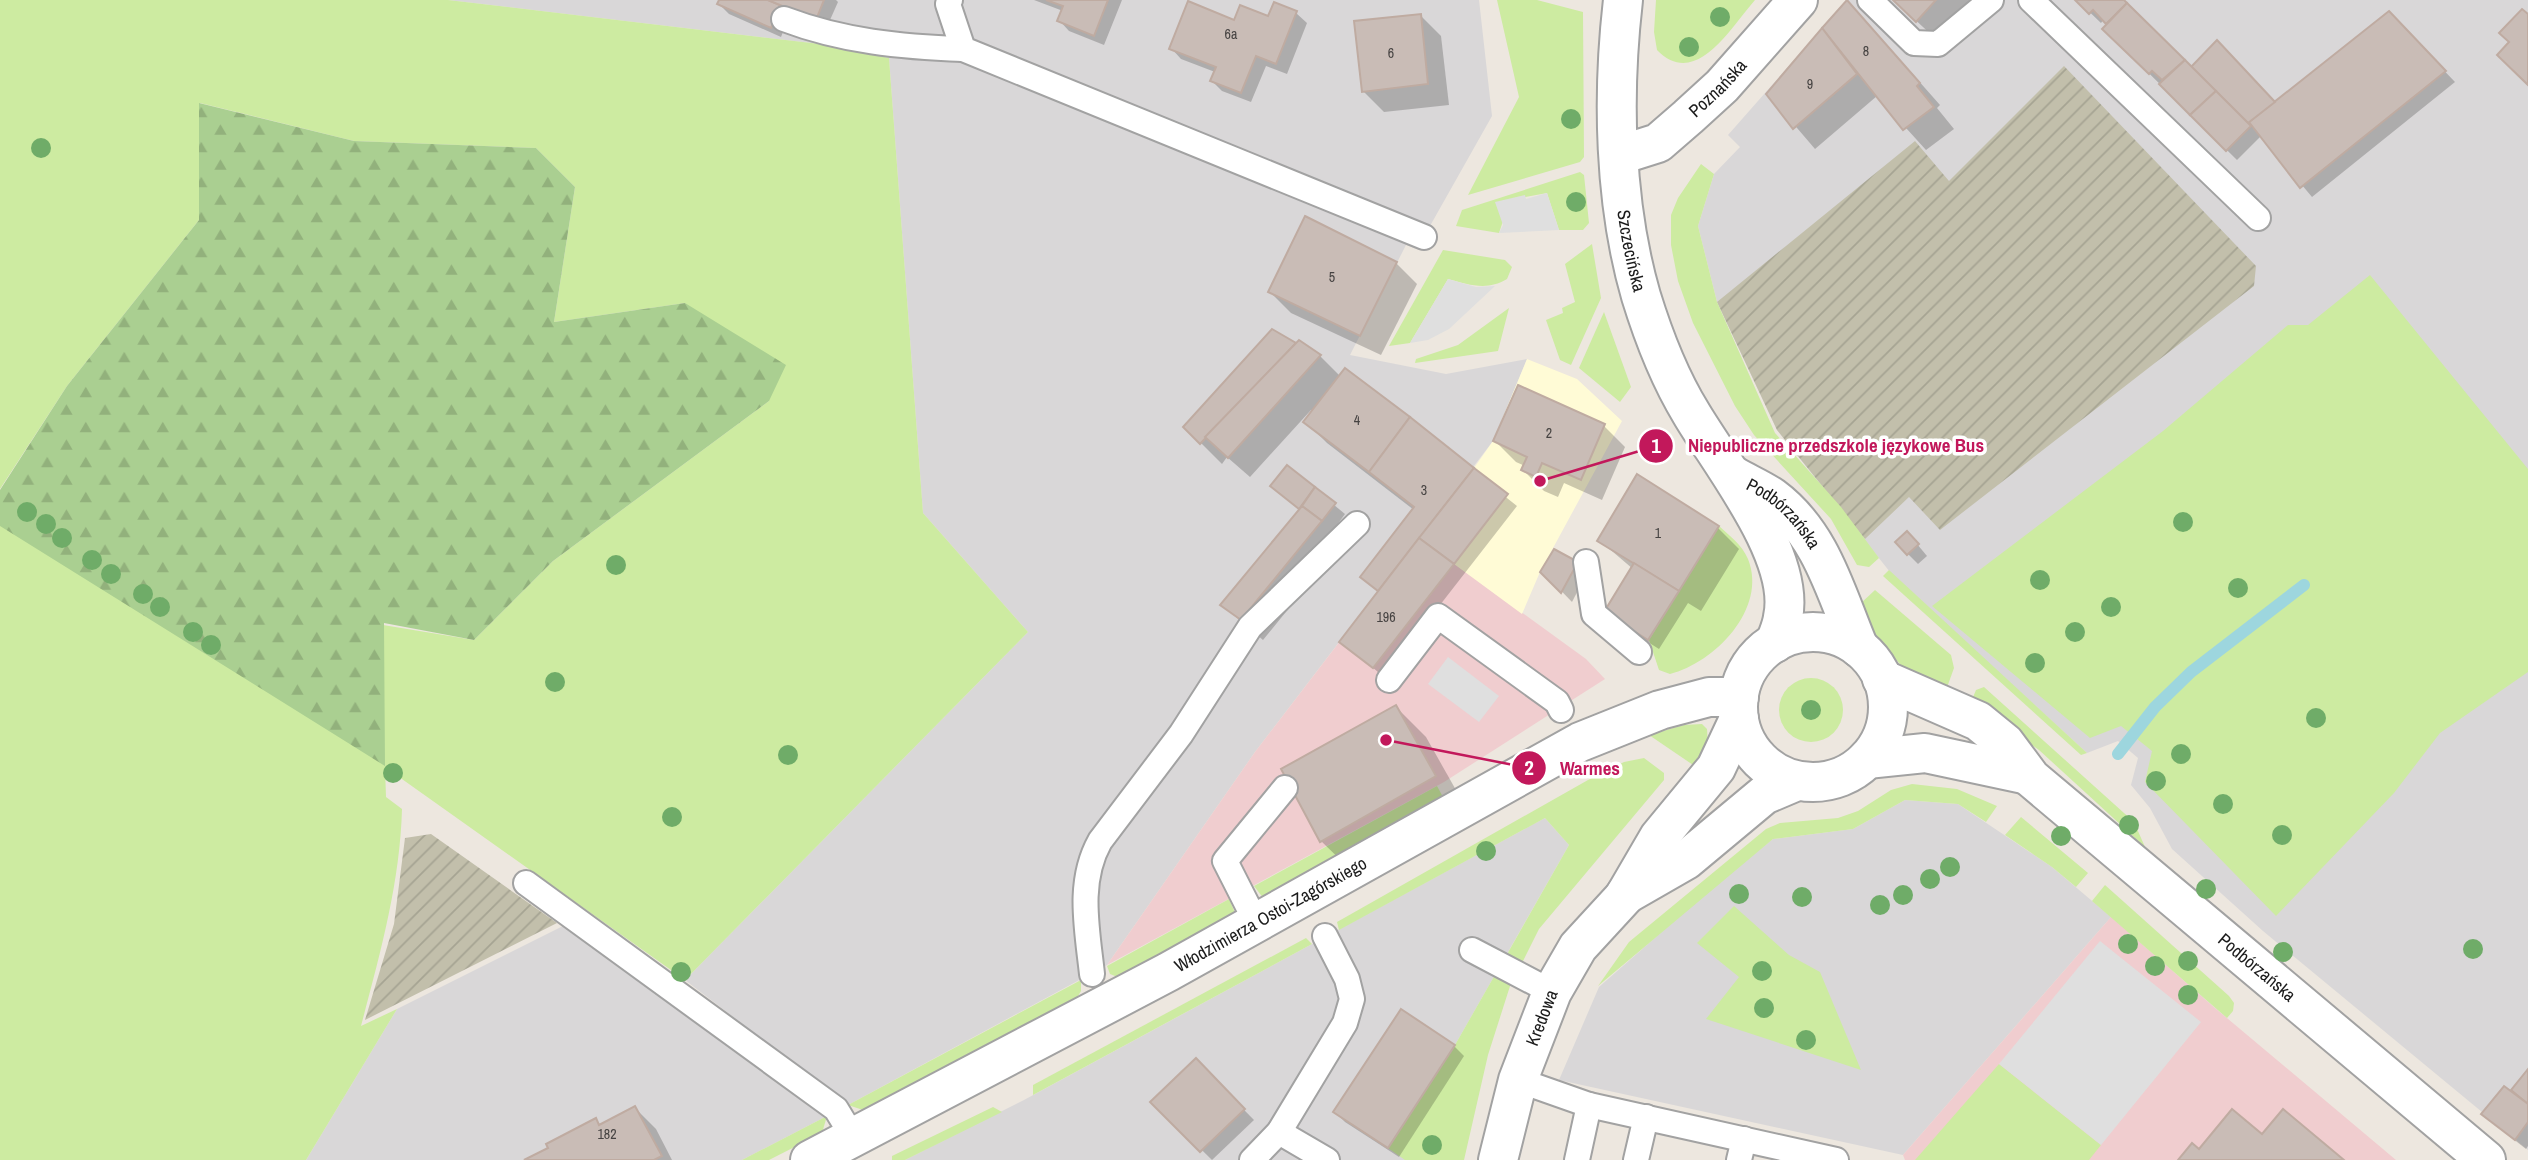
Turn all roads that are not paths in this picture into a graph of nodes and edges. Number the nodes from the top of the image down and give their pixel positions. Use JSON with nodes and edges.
{"nodes":[{"id":1,"x":950,"y":0,"type":"edge"},
{"id":2,"x":1623,"y":0,"type":"edge"},
{"id":3,"x":1798,"y":0,"type":"edge"},
{"id":4,"x":1870,"y":0,"type":"edge"},
{"id":5,"x":1991,"y":0,"type":"edge"},
{"id":6,"x":2031,"y":0,"type":"edge"},
{"id":7,"x":784,"y":19,"type":"dead end"},
{"id":8,"x":963,"y":49,"type":"junction"},
{"id":9,"x":1619,"y":155,"type":"junction"},
{"id":10,"x":2258,"y":218,"type":"dead end"},
{"id":11,"x":1424,"y":237,"type":"dead end"},
{"id":12,"x":1734,"y":476,"type":"junction"},
{"id":13,"x":1357,"y":524,"type":"dead end"},
{"id":14,"x":1586,"y":562,"type":"dead end"},
{"id":15,"x":1775,"y":643,"type":"junction"},
{"id":16,"x":1859,"y":648,"type":"junction"},
{"id":17,"x":1640,"y":652,"type":"dead end"},
{"id":18,"x":1389,"y":680,"type":"dead end"},
{"id":19,"x":1882,"y":680,"type":"junction"},
{"id":20,"x":1739,"y":708,"type":"junction"},
{"id":21,"x":1561,"y":710,"type":"dead end"},
{"id":22,"x":1867,"y":758,"type":"junction"},
{"id":23,"x":2028,"y":775,"type":"junction"},
{"id":24,"x":1797,"y":781,"type":"junction"},
{"id":25,"x":1285,"y":788,"type":"dead end"},
{"id":26,"x":526,"y":883,"type":"dead end"},
{"id":27,"x":1623,"y":897,"type":"junction"},
{"id":28,"x":1257,"y":924,"type":"junction"},
{"id":29,"x":1325,"y":936,"type":"dead end"},
{"id":30,"x":1472,"y":950,"type":"dead end"},
{"id":31,"x":1092,"y":974,"type":"dead end"},
{"id":32,"x":1552,"y":992,"type":"junction"},
{"id":33,"x":1518,"y":1080,"type":"junction"},
{"id":34,"x":1588,"y":1105,"type":"junction"},
{"id":35,"x":1646,"y":1117,"type":"junction"},
{"id":36,"x":1279,"y":1132,"type":"junction"},
{"id":37,"x":853,"y":1137,"type":"junction"},
{"id":38,"x":1741,"y":1149,"type":"edge"},
{"id":39,"x":810,"y":1160,"type":"edge"},
{"id":40,"x":1252,"y":1160,"type":"edge"},
{"id":41,"x":1327,"y":1160,"type":"edge"},
{"id":42,"x":1499,"y":1160,"type":"edge"},
{"id":43,"x":1577,"y":1160,"type":"edge"},
{"id":44,"x":1636,"y":1160,"type":"edge"},
{"id":45,"x":1836,"y":1160,"type":"edge"},
{"id":46,"x":2486,"y":1160,"type":"edge"}],
"edges":[{"from":1,"to":8,"type":"lane"},
{"from":2,"to":9,"type":"street","name":"Szczecińska"},
{"from":3,"to":9,"type":"street","name":"Poznańska"},
{"from":4,"to":5,"type":"lane"},
{"from":6,"to":10,"type":"lane"},
{"from":7,"to":8,"type":"lane"},
{"from":8,"to":11,"type":"lane"},
{"from":9,"to":12,"type":"street","name":"Szczecińska"},
{"from":12,"to":15,"type":"street","name":"Podbórzańska"},
{"from":12,"to":16,"type":"street","name":"Podbórzańska"},
{"from":13,"to":31,"type":"lane"},
{"from":14,"to":17,"type":"lane"},
{"from":15,"to":16,"type":"street"},
{"from":15,"to":20,"type":"street"},
{"from":16,"to":19,"type":"street"},
{"from":18,"to":21,"type":"lane"},
{"from":19,"to":22,"type":"street"},
{"from":19,"to":23,"type":"street","name":"Podbórzańska"},
{"from":20,"to":24,"type":"street"},
{"from":20,"to":27,"type":"street","name":"Kredowa"},
{"from":20,"to":28,"type":"street","name":"Włodzimierza Ostoi-Zagórskiego"},
{"from":22,"to":23,"type":"street","name":"Podbórzańska"},
{"from":22,"to":24,"type":"street"},
{"from":23,"to":46,"type":"street","name":"Podbórzańska"},
{"from":24,"to":27,"type":"street","name":"Kredowa"},
{"from":25,"to":28,"type":"lane"},
{"from":26,"to":37,"type":"lane"},
{"from":27,"to":32,"type":"street","name":"Kredowa"},
{"from":28,"to":37,"type":"street","name":"Włodzimierza Ostoi-Zagórskiego"},
{"from":29,"to":36,"type":"lane"},
{"from":30,"to":32,"type":"lane"},
{"from":32,"to":33,"type":"street","name":"Kredowa"},
{"from":33,"to":34,"type":"lane"},
{"from":33,"to":42,"type":"street","name":"Kredowa"},
{"from":34,"to":35,"type":"lane"},
{"from":34,"to":43,"type":"lane"},
{"from":35,"to":38,"type":"lane"},
{"from":35,"to":44,"type":"lane"},
{"from":36,"to":40,"type":"lane"},
{"from":36,"to":41,"type":"lane"},
{"from":37,"to":39,"type":"street","name":"Włodzimierza Ostoi-Zagórskiego"},
{"from":38,"to":45,"type":"lane"}]}
